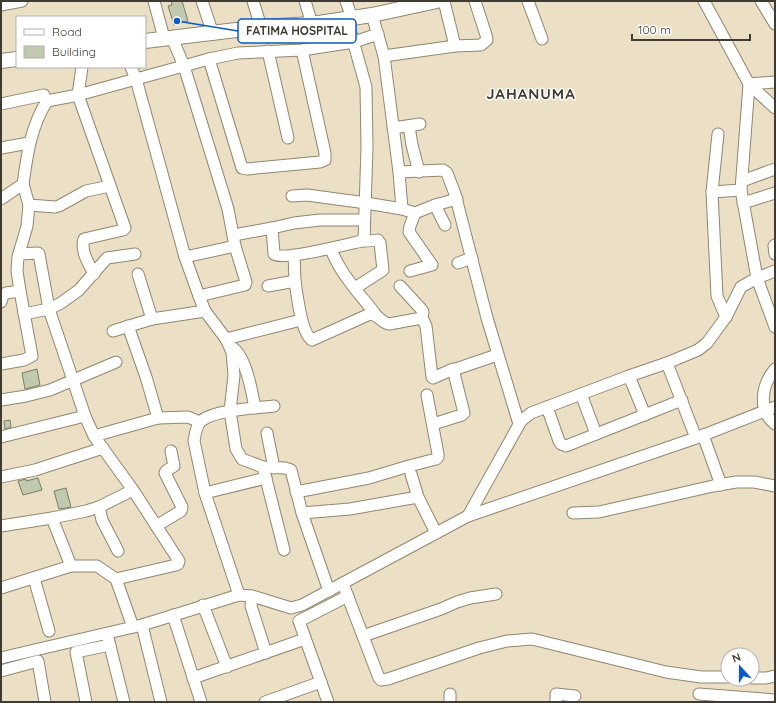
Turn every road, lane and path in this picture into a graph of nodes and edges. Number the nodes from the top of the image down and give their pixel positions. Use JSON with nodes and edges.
{"nodes":[{"id":1,"x":22,"y":1,"type":"edge"},
{"id":2,"x":154,"y":1,"type":"edge"},
{"id":3,"x":202,"y":1,"type":"edge"},
{"id":4,"x":253,"y":1,"type":"edge"},
{"id":5,"x":305,"y":1,"type":"edge"},
{"id":6,"x":346,"y":1,"type":"edge"},
{"id":7,"x":437,"y":1,"type":"edge"},
{"id":8,"x":444,"y":1,"type":"edge"},
{"id":9,"x":475,"y":1,"type":"edge"},
{"id":10,"x":528,"y":1,"type":"edge"},
{"id":11,"x":704,"y":1,"type":"edge"},
{"id":12,"x":761,"y":1,"type":"edge"},
{"id":13,"x":1,"y":5,"type":"edge"},
{"id":14,"x":372,"y":16,"type":"junction"},
{"id":15,"x":349,"y":18,"type":"junction"},
{"id":16,"x":312,"y":24,"type":"junction"},
{"id":17,"x":775,"y":24,"type":"edge"},
{"id":18,"x":261,"y":27,"type":"junction"},
{"id":19,"x":213,"y":34,"type":"junction"},
{"id":20,"x":378,"y":34,"type":"junction"},
{"id":21,"x":168,"y":38,"type":"junction"},
{"id":22,"x":542,"y":39,"type":"dead end"},
{"id":23,"x":146,"y":41,"type":"edge"},
{"id":24,"x":354,"y":42,"type":"junction"},
{"id":25,"x":455,"y":46,"type":"junction"},
{"id":26,"x":302,"y":50,"type":"junction"},
{"id":27,"x":268,"y":51,"type":"junction"},
{"id":28,"x":384,"y":56,"type":"junction"},
{"id":29,"x":16,"y":59,"type":"edge"},
{"id":30,"x":209,"y":59,"type":"junction"},
{"id":31,"x":1,"y":61,"type":"edge"},
{"id":32,"x":184,"y":66,"type":"junction"},
{"id":33,"x":82,"y":68,"type":"edge"},
{"id":34,"x":131,"y":68,"type":"edge"},
{"id":35,"x":136,"y":79,"type":"junction"},
{"id":36,"x":775,"y":82,"type":"edge"},
{"id":37,"x":749,"y":84,"type":"junction"},
{"id":38,"x":44,"y":95,"type":"dead end"},
{"id":39,"x":78,"y":95,"type":"junction"},
{"id":40,"x":1,"y":104,"type":"edge"},
{"id":41,"x":775,"y":108,"type":"edge"},
{"id":42,"x":420,"y":124,"type":"dead end"},
{"id":43,"x":409,"y":126,"type":"junction"},
{"id":44,"x":393,"y":128,"type":"junction"},
{"id":45,"x":718,"y":134,"type":"dead end"},
{"id":46,"x":288,"y":138,"type":"dead end"},
{"id":47,"x":29,"y":143,"type":"junction"},
{"id":48,"x":1,"y":148,"type":"edge"},
{"id":49,"x":775,"y":169,"type":"edge"},
{"id":50,"x":399,"y":172,"type":"junction"},
{"id":51,"x":419,"y":172,"type":"junction"},
{"id":52,"x":23,"y":184,"type":"junction"},
{"id":53,"x":110,"y":186,"type":"junction"},
{"id":54,"x":742,"y":186,"type":"junction"},
{"id":55,"x":712,"y":192,"type":"junction"},
{"id":56,"x":775,"y":193,"type":"edge"},
{"id":57,"x":292,"y":196,"type":"dead end"},
{"id":58,"x":1,"y":199,"type":"edge"},
{"id":59,"x":457,"y":199,"type":"junction"},
{"id":60,"x":366,"y":203,"type":"junction"},
{"id":61,"x":743,"y":203,"type":"junction"},
{"id":62,"x":29,"y":205,"type":"junction"},
{"id":63,"x":435,"y":205,"type":"junction"},
{"id":64,"x":402,"y":209,"type":"junction"},
{"id":65,"x":415,"y":213,"type":"junction"},
{"id":66,"x":364,"y":220,"type":"junction"},
{"id":67,"x":445,"y":225,"type":"dead end"},
{"id":68,"x":272,"y":228,"type":"junction"},
{"id":69,"x":235,"y":240,"type":"junction"},
{"id":70,"x":364,"y":241,"type":"junction"},
{"id":71,"x":775,"y":245,"type":"edge"},
{"id":72,"x":331,"y":249,"type":"junction"},
{"id":73,"x":19,"y":254,"type":"junction"},
{"id":74,"x":135,"y":254,"type":"dead end"},
{"id":75,"x":294,"y":254,"type":"junction"},
{"id":76,"x":775,"y":254,"type":"edge"},
{"id":77,"x":185,"y":257,"type":"junction"},
{"id":78,"x":472,"y":258,"type":"junction"},
{"id":79,"x":458,"y":263,"type":"dead end"},
{"id":80,"x":410,"y":271,"type":"dead end"},
{"id":81,"x":775,"y":271,"type":"edge"},
{"id":82,"x":94,"y":274,"type":"junction"},
{"id":83,"x":138,"y":274,"type":"dead end"},
{"id":84,"x":758,"y":278,"type":"junction"},
{"id":85,"x":295,"y":281,"type":"junction"},
{"id":86,"x":268,"y":286,"type":"dead end"},
{"id":87,"x":400,"y":286,"type":"dead end"},
{"id":88,"x":355,"y":288,"type":"junction"},
{"id":89,"x":20,"y":292,"type":"junction"},
{"id":90,"x":199,"y":296,"type":"junction"},
{"id":91,"x":1,"y":298,"type":"edge"},
{"id":92,"x":1,"y":302,"type":"edge"},
{"id":93,"x":49,"y":309,"type":"junction"},
{"id":94,"x":205,"y":311,"type":"junction"},
{"id":95,"x":24,"y":314,"type":"junction"},
{"id":96,"x":376,"y":315,"type":"junction"},
{"id":97,"x":726,"y":317,"type":"junction"},
{"id":98,"x":152,"y":318,"type":"junction"},
{"id":99,"x":422,"y":318,"type":"junction"},
{"id":100,"x":302,"y":320,"type":"junction"},
{"id":101,"x":128,"y":326,"type":"junction"},
{"id":102,"x":775,"y":327,"type":"edge"},
{"id":103,"x":113,"y":331,"type":"dead end"},
{"id":104,"x":227,"y":342,"type":"junction"},
{"id":105,"x":497,"y":355,"type":"junction"},
{"id":106,"x":116,"y":362,"type":"dead end"},
{"id":107,"x":667,"y":363,"type":"junction"},
{"id":108,"x":1,"y":364,"type":"edge"},
{"id":109,"x":775,"y":369,"type":"edge"},
{"id":110,"x":453,"y":370,"type":"junction"},
{"id":111,"x":629,"y":376,"type":"junction"},
{"id":112,"x":72,"y":381,"type":"junction"},
{"id":113,"x":581,"y":394,"type":"junction"},
{"id":114,"x":427,"y":395,"type":"dead end"},
{"id":115,"x":1,"y":400,"type":"edge"},
{"id":116,"x":682,"y":400,"type":"junction"},
{"id":117,"x":274,"y":406,"type":"dead end"},
{"id":118,"x":547,"y":407,"type":"junction"},
{"id":119,"x":255,"y":408,"type":"junction"},
{"id":120,"x":770,"y":409,"type":"edge"},
{"id":121,"x":230,"y":411,"type":"junction"},
{"id":122,"x":645,"y":415,"type":"junction"},
{"id":123,"x":85,"y":416,"type":"junction"},
{"id":124,"x":158,"y":418,"type":"junction"},
{"id":125,"x":200,"y":422,"type":"junction"},
{"id":126,"x":433,"y":424,"type":"junction"},
{"id":127,"x":519,"y":424,"type":"junction"},
{"id":128,"x":775,"y":424,"type":"edge"},
{"id":129,"x":267,"y":433,"type":"dead end"},
{"id":130,"x":596,"y":434,"type":"junction"},
{"id":131,"x":94,"y":436,"type":"junction"},
{"id":132,"x":700,"y":436,"type":"junction"},
{"id":133,"x":1,"y":437,"type":"edge"},
{"id":134,"x":103,"y":448,"type":"junction"},
{"id":135,"x":171,"y":451,"type":"dead end"},
{"id":136,"x":268,"y":471,"type":"junction"},
{"id":137,"x":411,"y":474,"type":"dead end"},
{"id":138,"x":1,"y":477,"type":"edge"},
{"id":139,"x":721,"y":485,"type":"junction"},
{"id":140,"x":775,"y":486,"type":"edge"},
{"id":141,"x":133,"y":490,"type":"junction"},
{"id":142,"x":296,"y":492,"type":"junction"},
{"id":143,"x":206,"y":493,"type":"junction"},
{"id":144,"x":418,"y":497,"type":"junction"},
{"id":145,"x":99,"y":507,"type":"junction"},
{"id":146,"x":573,"y":513,"type":"dead end"},
{"id":147,"x":302,"y":514,"type":"junction"},
{"id":148,"x":468,"y":516,"type":"junction"},
{"id":149,"x":52,"y":518,"type":"junction"},
{"id":150,"x":1,"y":526,"type":"edge"},
{"id":151,"x":156,"y":526,"type":"junction"},
{"id":152,"x":436,"y":533,"type":"junction"},
{"id":153,"x":284,"y":550,"type":"dead end"},
{"id":154,"x":118,"y":551,"type":"dead end"},
{"id":155,"x":71,"y":566,"type":"junction"},
{"id":156,"x":34,"y":578,"type":"junction"},
{"id":157,"x":116,"y":579,"type":"junction"},
{"id":158,"x":343,"y":584,"type":"junction"},
{"id":159,"x":2,"y":586,"type":"edge"},
{"id":160,"x":329,"y":591,"type":"junction"},
{"id":161,"x":496,"y":594,"type":"dead end"},
{"id":162,"x":240,"y":595,"type":"junction"},
{"id":163,"x":252,"y":596,"type":"junction"},
{"id":164,"x":348,"y":596,"type":"junction"},
{"id":165,"x":203,"y":605,"type":"junction"},
{"id":166,"x":173,"y":615,"type":"junction"},
{"id":167,"x":137,"y":626,"type":"junction"},
{"id":168,"x":49,"y":631,"type":"dead end"},
{"id":169,"x":107,"y":633,"type":"junction"},
{"id":170,"x":363,"y":636,"type":"junction"},
{"id":171,"x":306,"y":639,"type":"junction"},
{"id":172,"x":110,"y":645,"type":"junction"},
{"id":173,"x":266,"y":653,"type":"junction"},
{"id":174,"x":1,"y":658,"type":"edge"},
{"id":175,"x":226,"y":667,"type":"junction"},
{"id":176,"x":1,"y":671,"type":"edge"},
{"id":177,"x":775,"y":676,"type":"edge"},
{"id":178,"x":701,"y":677,"type":"junction"},
{"id":179,"x":720,"y":677,"type":"edge"},
{"id":180,"x":193,"y":678,"type":"junction"},
{"id":181,"x":760,"y":678,"type":"edge"},
{"id":182,"x":321,"y":682,"type":"junction"},
{"id":183,"x":575,"y":696,"type":"dead end"},
{"id":184,"x":699,"y":698,"type":"edge"},
{"id":185,"x":775,"y":700,"type":"edge"},
{"id":186,"x":45,"y":702,"type":"edge"},
{"id":187,"x":86,"y":702,"type":"edge"},
{"id":188,"x":124,"y":702,"type":"edge"},
{"id":189,"x":161,"y":702,"type":"edge"},
{"id":190,"x":201,"y":702,"type":"edge"},
{"id":191,"x":265,"y":702,"type":"edge"},
{"id":192,"x":328,"y":702,"type":"edge"},
{"id":193,"x":556,"y":702,"type":"edge"}],
"edges":[{"from":1,"to":13,"type":"street"},
{"from":2,"to":21,"type":"street"},
{"from":3,"to":19,"type":"street"},
{"from":4,"to":18,"type":"street"},
{"from":5,"to":16,"type":"street"},
{"from":6,"to":15,"type":"street"},
{"from":7,"to":14,"type":"main road"},
{"from":8,"to":25,"type":"street"},
{"from":9,"to":25,"type":"street"},
{"from":10,"to":22,"type":"street"},
{"from":11,"to":37,"type":"street"},
{"from":12,"to":17,"type":"street"},
{"from":14,"to":15,"type":"main road"},
{"from":14,"to":20,"type":"street"},
{"from":15,"to":16,"type":"main road"},
{"from":15,"to":24,"type":"street"},
{"from":16,"to":18,"type":"main road"},
{"from":18,"to":19,"type":"main road"},
{"from":19,"to":21,"type":"main road"},
{"from":20,"to":24,"type":"street"},
{"from":20,"to":28,"type":"street"},
{"from":21,"to":23,"type":"main road"},
{"from":21,"to":32,"type":"street"},
{"from":24,"to":26,"type":"street"},
{"from":24,"to":60,"type":"street"},
{"from":25,"to":28,"type":"street"},
{"from":26,"to":27,"type":"street"},
{"from":26,"to":30,"type":"street"},
{"from":27,"to":30,"type":"street"},
{"from":27,"to":46,"type":"street"},
{"from":28,"to":44,"type":"street"},
{"from":29,"to":31,"type":"main road"},
{"from":30,"to":32,"type":"street"},
{"from":32,"to":35,"type":"street"},
{"from":32,"to":69,"type":"street"},
{"from":33,"to":39,"type":"street"},
{"from":34,"to":35,"type":"street"},
{"from":35,"to":39,"type":"street"},
{"from":35,"to":77,"type":"street"},
{"from":36,"to":37,"type":"street"},
{"from":37,"to":41,"type":"street"},
{"from":37,"to":54,"type":"street"},
{"from":38,"to":40,"type":"street"},
{"from":39,"to":47,"type":"street"},
{"from":39,"to":53,"type":"street"},
{"from":42,"to":43,"type":"street"},
{"from":43,"to":44,"type":"street"},
{"from":43,"to":51,"type":"street"},
{"from":44,"to":50,"type":"street"},
{"from":45,"to":55,"type":"street"},
{"from":47,"to":48,"type":"street"},
{"from":47,"to":52,"type":"street"},
{"from":49,"to":54,"type":"street"},
{"from":50,"to":51,"type":"street"},
{"from":50,"to":64,"type":"street"},
{"from":51,"to":59,"type":"street"},
{"from":52,"to":58,"type":"street"},
{"from":52,"to":62,"type":"street"},
{"from":53,"to":62,"type":"street"},
{"from":53,"to":82,"type":"street"},
{"from":54,"to":55,"type":"street"},
{"from":54,"to":61,"type":"street"},
{"from":55,"to":97,"type":"street"},
{"from":56,"to":61,"type":"street"},
{"from":57,"to":60,"type":"street"},
{"from":59,"to":63,"type":"street"},
{"from":59,"to":78,"type":"street"},
{"from":60,"to":64,"type":"street"},
{"from":60,"to":66,"type":"street"},
{"from":61,"to":84,"type":"street"},
{"from":62,"to":73,"type":"street"},
{"from":63,"to":65,"type":"street"},
{"from":63,"to":67,"type":"street"},
{"from":64,"to":65,"type":"street"},
{"from":65,"to":80,"type":"street"},
{"from":66,"to":68,"type":"street"},
{"from":66,"to":70,"type":"street"},
{"from":68,"to":69,"type":"street"},
{"from":68,"to":75,"type":"street"},
{"from":69,"to":77,"type":"street"},
{"from":69,"to":90,"type":"street"},
{"from":70,"to":72,"type":"street"},
{"from":70,"to":88,"type":"street"},
{"from":71,"to":76,"type":"street"},
{"from":72,"to":75,"type":"street"},
{"from":72,"to":88,"type":"street"},
{"from":73,"to":89,"type":"street"},
{"from":73,"to":93,"type":"street"},
{"from":74,"to":82,"type":"street"},
{"from":75,"to":85,"type":"street"},
{"from":77,"to":90,"type":"street"},
{"from":78,"to":79,"type":"street"},
{"from":78,"to":105,"type":"street"},
{"from":81,"to":84,"type":"street"},
{"from":82,"to":93,"type":"street"},
{"from":83,"to":98,"type":"street"},
{"from":84,"to":97,"type":"street"},
{"from":84,"to":102,"type":"street"},
{"from":85,"to":86,"type":"street"},
{"from":85,"to":100,"type":"street"},
{"from":87,"to":99,"type":"street"},
{"from":88,"to":96,"type":"street"},
{"from":89,"to":91,"type":"street"},
{"from":89,"to":95,"type":"street"},
{"from":90,"to":94,"type":"street"},
{"from":91,"to":92,"type":"street"},
{"from":93,"to":95,"type":"street"},
{"from":93,"to":112,"type":"street"},
{"from":94,"to":98,"type":"street"},
{"from":94,"to":104,"type":"street"},
{"from":95,"to":108,"type":"street"},
{"from":96,"to":99,"type":"street"},
{"from":96,"to":100,"type":"street"},
{"from":97,"to":107,"type":"street"},
{"from":98,"to":101,"type":"street"},
{"from":99,"to":110,"type":"street"},
{"from":100,"to":104,"type":"street"},
{"from":101,"to":103,"type":"street"},
{"from":101,"to":124,"type":"street"},
{"from":104,"to":119,"type":"street"},
{"from":104,"to":121,"type":"street"},
{"from":105,"to":110,"type":"street"},
{"from":105,"to":127,"type":"street"},
{"from":106,"to":112,"type":"street"},
{"from":107,"to":111,"type":"street"},
{"from":107,"to":116,"type":"street"},
{"from":109,"to":120,"type":"street"},
{"from":110,"to":126,"type":"street"},
{"from":111,"to":113,"type":"street"},
{"from":111,"to":122,"type":"street"},
{"from":112,"to":115,"type":"street"},
{"from":112,"to":123,"type":"street"},
{"from":113,"to":118,"type":"street"},
{"from":113,"to":130,"type":"street"},
{"from":114,"to":126,"type":"street"},
{"from":116,"to":122,"type":"street"},
{"from":116,"to":132,"type":"street"},
{"from":117,"to":119,"type":"street"},
{"from":118,"to":127,"type":"street"},
{"from":118,"to":130,"type":"street"},
{"from":119,"to":121,"type":"street"},
{"from":120,"to":128,"type":"street"},
{"from":120,"to":132,"type":"street"},
{"from":121,"to":125,"type":"street"},
{"from":121,"to":136,"type":"street"},
{"from":122,"to":130,"type":"street"},
{"from":123,"to":131,"type":"street"},
{"from":123,"to":133,"type":"street"},
{"from":124,"to":125,"type":"street"},
{"from":124,"to":131,"type":"street"},
{"from":125,"to":143,"type":"street"},
{"from":126,"to":142,"type":"street"},
{"from":127,"to":148,"type":"street"},
{"from":129,"to":136,"type":"street"},
{"from":131,"to":134,"type":"street"},
{"from":132,"to":139,"type":"street"},
{"from":132,"to":148,"type":"street"},
{"from":134,"to":138,"type":"street"},
{"from":134,"to":141,"type":"street"},
{"from":135,"to":151,"type":"street"},
{"from":136,"to":142,"type":"street"},
{"from":136,"to":143,"type":"street"},
{"from":136,"to":153,"type":"street"},
{"from":137,"to":144,"type":"street"},
{"from":139,"to":140,"type":"street"},
{"from":139,"to":146,"type":"street"},
{"from":141,"to":145,"type":"street"},
{"from":141,"to":151,"type":"street"},
{"from":142,"to":147,"type":"street"},
{"from":143,"to":162,"type":"street"},
{"from":144,"to":147,"type":"street"},
{"from":144,"to":152,"type":"street"},
{"from":145,"to":149,"type":"street"},
{"from":145,"to":154,"type":"street"},
{"from":147,"to":160,"type":"street"},
{"from":148,"to":152,"type":"street"},
{"from":149,"to":150,"type":"street"},
{"from":149,"to":155,"type":"street"},
{"from":151,"to":157,"type":"street"},
{"from":152,"to":158,"type":"street"},
{"from":155,"to":156,"type":"street"},
{"from":155,"to":157,"type":"street"},
{"from":156,"to":159,"type":"street"},
{"from":156,"to":168,"type":"street"},
{"from":157,"to":167,"type":"street"},
{"from":158,"to":160,"type":"street"},
{"from":158,"to":164,"type":"street"},
{"from":160,"to":163,"type":"street"},
{"from":161,"to":170,"type":"street"},
{"from":162,"to":163,"type":"street"},
{"from":162,"to":165,"type":"street"},
{"from":163,"to":173,"type":"street"},
{"from":164,"to":170,"type":"street"},
{"from":164,"to":171,"type":"street"},
{"from":165,"to":166,"type":"street"},
{"from":165,"to":175,"type":"street"},
{"from":166,"to":167,"type":"street"},
{"from":166,"to":180,"type":"street"},
{"from":167,"to":169,"type":"street"},
{"from":167,"to":189,"type":"street"},
{"from":169,"to":172,"type":"street"},
{"from":169,"to":174,"type":"street"},
{"from":170,"to":178,"type":"street"},
{"from":171,"to":173,"type":"street"},
{"from":171,"to":182,"type":"street"},
{"from":172,"to":187,"type":"street"},
{"from":172,"to":188,"type":"street"},
{"from":173,"to":175,"type":"street"},
{"from":175,"to":180,"type":"street"},
{"from":176,"to":186,"type":"street"},
{"from":177,"to":181,"type":"street"},
{"from":178,"to":179,"type":"street"},
{"from":178,"to":184,"type":"street"},
{"from":180,"to":190,"type":"street"},
{"from":182,"to":191,"type":"street"},
{"from":182,"to":192,"type":"street"},
{"from":183,"to":193,"type":"street"},
{"from":184,"to":185,"type":"street"}]}
